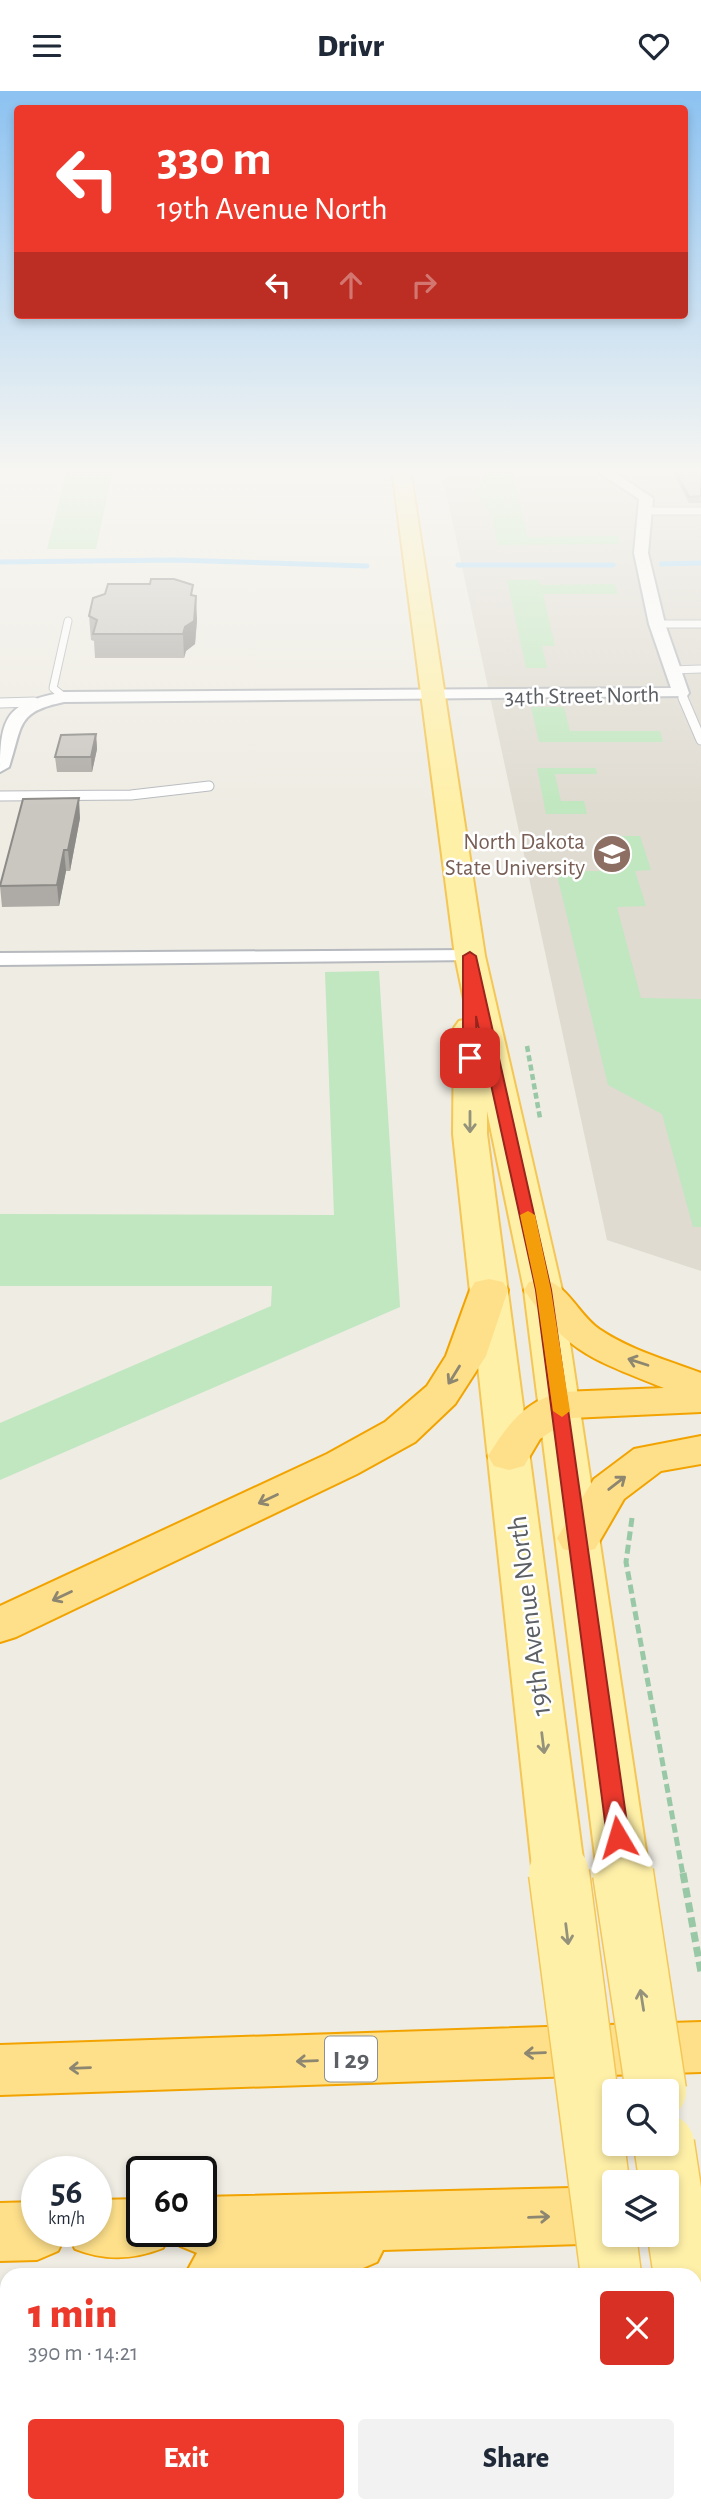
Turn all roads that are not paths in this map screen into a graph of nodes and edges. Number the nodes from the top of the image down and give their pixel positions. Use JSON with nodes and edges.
{"nodes":[{"id":1,"x":417,"y":582,"type":"edge"},
{"id":2,"x":648,"y":582,"type":"edge"},
{"id":3,"x":68,"y":621,"type":"dead end"},
{"id":4,"x":657,"y":624,"type":"junction"},
{"id":5,"x":701,"y":624,"type":"edge"},
{"id":6,"x":671,"y":670,"type":"junction"},
{"id":7,"x":701,"y":670,"type":"edge"},
{"id":8,"x":681,"y":693,"type":"junction"},
{"id":9,"x":433,"y":697,"type":"junction"},
{"id":10,"x":64,"y":698,"type":"junction"},
{"id":11,"x":34,"y":702,"type":"junction"},
{"id":12,"x":0,"y":703,"type":"edge"},
{"id":13,"x":701,"y":740,"type":"edge"},
{"id":14,"x":2,"y":757,"type":"edge"},
{"id":15,"x":209,"y":786,"type":"dead end"},
{"id":16,"x":0,"y":796,"type":"edge"},
{"id":17,"x":470,"y":956,"type":"junction"},
{"id":18,"x":0,"y":959,"type":"edge"},
{"id":19,"x":489,"y":1290,"type":"junction"},
{"id":20,"x":544,"y":1290,"type":"junction"},
{"id":21,"x":701,"y":1388,"type":"edge"},
{"id":22,"x":701,"y":1399,"type":"edge"},
{"id":23,"x":561,"y":1405,"type":"junction"},
{"id":24,"x":701,"y":1450,"type":"edge"},
{"id":25,"x":509,"y":1456,"type":"junction"},
{"id":26,"x":579,"y":1538,"type":"junction"},
{"id":27,"x":0,"y":1625,"type":"edge"},
{"id":28,"x":701,"y":2035,"type":"edge"},
{"id":29,"x":701,"y":2047,"type":"edge"},
{"id":30,"x":618,"y":2050,"type":"junction"},
{"id":31,"x":0,"y":2070,"type":"edge"},
{"id":32,"x":654,"y":2079,"type":"edge"},
{"id":33,"x":666,"y":2156,"type":"edge"},
{"id":34,"x":701,"y":2212,"type":"edge"},
{"id":35,"x":679,"y":2213,"type":"edge"},
{"id":36,"x":602,"y":2215,"type":"edge"},
{"id":37,"x":491,"y":2218,"type":"junction"},
{"id":38,"x":217,"y":2226,"type":"edge"},
{"id":39,"x":21,"y":2231,"type":"edge"},
{"id":40,"x":0,"y":2232,"type":"edge"},
{"id":41,"x":239,"y":2268,"type":"edge"},
{"id":42,"x":610,"y":2268,"type":"edge"},
{"id":43,"x":683,"y":2268,"type":"edge"}],
"edges":[{"from":1,"to":9,"type":"main road","name":"19th Avenue North"},
{"from":2,"to":4,"type":"street"},
{"from":3,"to":10,"type":"lane"},
{"from":4,"to":5,"type":"lane"},
{"from":4,"to":6,"type":"street"},
{"from":6,"to":7,"type":"lane"},
{"from":6,"to":8,"type":"street"},
{"from":8,"to":9,"type":"street","name":"34th Street North"},
{"from":8,"to":13,"type":"lane","name":"34th Street North"},
{"from":9,"to":10,"type":"street","name":"34th Street North"},
{"from":9,"to":17,"type":"main road","name":"19th Avenue North"},
{"from":10,"to":11,"type":"street","name":"34th Street North"},
{"from":11,"to":12,"type":"lane"},
{"from":11,"to":14,"type":"street"},
{"from":15,"to":16,"type":"lane"},
{"from":17,"to":18,"type":"street"},
{"from":17,"to":19,"type":"main road","name":"19th Avenue North","one_way":true},
{"from":17,"to":20,"type":"main road","name":"19th Avenue North"},
{"from":19,"to":25,"type":"main road","name":"19th Avenue North"},
{"from":19,"to":27,"type":"highway","one_way":true},
{"from":21,"to":20,"type":"highway","one_way":true},
{"from":20,"to":23,"type":"main road","name":"19th Avenue North"},
{"from":22,"to":23,"type":"highway"},
{"from":23,"to":25,"type":"highway"},
{"from":23,"to":26,"type":"main road","name":"19th Avenue North"},
{"from":26,"to":24,"type":"highway","one_way":true},
{"from":25,"to":42,"type":"main road","name":"19th Avenue North","one_way":true,"bridge":true},
{"from":32,"to":26,"type":"main road","name":"19th Avenue North","one_way":true,"bridge":true},
{"from":28,"to":30,"type":"highway"},
{"from":29,"to":30,"type":"highway","number":"I 29"},
{"from":30,"to":31,"type":"highway","number":"I 29","one_way":true},
{"from":33,"to":43,"type":"main road","bridge":true},
{"from":34,"to":35,"type":"highway"},
{"from":37,"to":36,"type":"highway","one_way":true},
{"from":37,"to":38,"type":"highway"},
{"from":37,"to":41,"type":"highway"},
{"from":39,"to":40,"type":"highway"}]}
